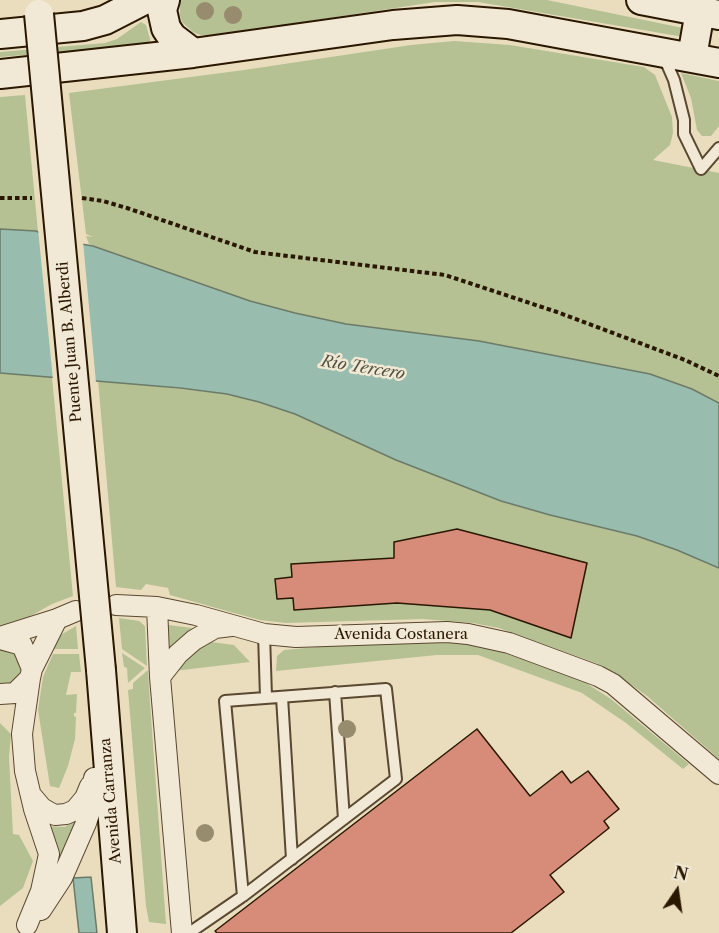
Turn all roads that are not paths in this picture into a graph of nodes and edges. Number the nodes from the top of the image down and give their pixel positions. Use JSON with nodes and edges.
{"nodes":[{"id":1,"x":144,"y":0,"type":"edge"},
{"id":2,"x":165,"y":0,"type":"edge"},
{"id":3,"x":641,"y":0,"type":"edge"},
{"id":4,"x":38,"y":7,"type":"edge"},
{"id":5,"x":710,"y":13,"type":"edge"},
{"id":6,"x":0,"y":34,"type":"edge"},
{"id":7,"x":657,"y":51,"type":"junction"},
{"id":8,"x":193,"y":53,"type":"junction"},
{"id":9,"x":706,"y":60,"type":"edge"},
{"id":10,"x":0,"y":74,"type":"edge"},
{"id":11,"x":719,"y":148,"type":"edge"},
{"id":12,"x":116,"y":605,"type":"dead end"},
{"id":13,"x":157,"y":607,"type":"junction"},
{"id":14,"x":76,"y":611,"type":"dead end"},
{"id":15,"x":57,"y":619,"type":"junction"},
{"id":16,"x":233,"y":625,"type":"junction"},
{"id":17,"x":264,"y":634,"type":"junction"},
{"id":18,"x":0,"y":638,"type":"edge"},
{"id":19,"x":101,"y":669,"type":"joint"},
{"id":20,"x":31,"y":673,"type":"junction"},
{"id":21,"x":160,"y":677,"type":"junction"},
{"id":22,"x":336,"y":692,"type":"junction"},
{"id":23,"x":0,"y":694,"type":"edge"},
{"id":24,"x":282,"y":697,"type":"junction"},
{"id":25,"x":266,"y":698,"type":"junction"},
{"id":26,"x":0,"y":700,"type":"edge"},
{"id":27,"x":22,"y":734,"type":"junction"},
{"id":28,"x":106,"y":738,"type":"junction"},
{"id":29,"x":719,"y":774,"type":"edge"},
{"id":30,"x":94,"y":778,"type":"junction"},
{"id":31,"x":31,"y":795,"type":"junction"},
{"id":32,"x":344,"y":819,"type":"junction"},
{"id":33,"x":292,"y":859,"type":"junction"},
{"id":34,"x":243,"y":896,"type":"junction"},
{"id":35,"x":22,"y":929,"type":"edge"},
{"id":36,"x":122,"y":933,"type":"edge"},
{"id":37,"x":182,"y":933,"type":"edge"},
{"id":38,"x":189,"y":933,"type":"edge"}],
"edges":[{"from":1,"to":6,"type":"main road"},
{"from":2,"to":8,"type":"main road"},
{"from":3,"to":5,"type":"main road"},
{"from":4,"to":19,"type":"main road","name":"Puente Juan B. Alberdi","bridge":true},
{"from":5,"to":9,"type":"main road"},
{"from":7,"to":8,"type":"main road"},
{"from":7,"to":9,"type":"main road"},
{"from":7,"to":11,"type":"lane"},
{"from":8,"to":10,"type":"main road"},
{"from":12,"to":13,"type":"street","name":"Avenida Costanera"},
{"from":13,"to":16,"type":"street","name":"Avenida Costanera"},
{"from":13,"to":21,"type":"street"},
{"from":14,"to":15,"type":"street"},
{"from":15,"to":18,"type":"street"},
{"from":15,"to":20,"type":"street"},
{"from":16,"to":17,"type":"street","name":"Avenida Costanera"},
{"from":16,"to":21,"type":"street"},
{"from":17,"to":25,"type":"lane"},
{"from":17,"to":29,"type":"street","name":"Avenida Costanera"},
{"from":18,"to":20,"type":"street"},
{"from":19,"to":28,"type":"main road","name":"Avenida Carranza"},
{"from":20,"to":23,"type":"street"},
{"from":20,"to":27,"type":"street"},
{"from":21,"to":37,"type":"street"},
{"from":22,"to":24,"type":"lane"},
{"from":22,"to":32,"type":"lane"},
{"from":22,"to":32,"type":"lane"},
{"from":24,"to":25,"type":"lane"},
{"from":24,"to":33,"type":"lane"},
{"from":25,"to":34,"type":"lane"},
{"from":26,"to":27,"type":"street"},
{"from":27,"to":31,"type":"street"},
{"from":28,"to":30,"type":"street"},
{"from":28,"to":36,"type":"main road","name":"Avenida Carranza"},
{"from":30,"to":31,"type":"street"},
{"from":30,"to":35,"type":"street"},
{"from":31,"to":35,"type":"street"},
{"from":32,"to":33,"type":"lane"},
{"from":33,"to":34,"type":"lane"},
{"from":34,"to":38,"type":"lane"}]}
